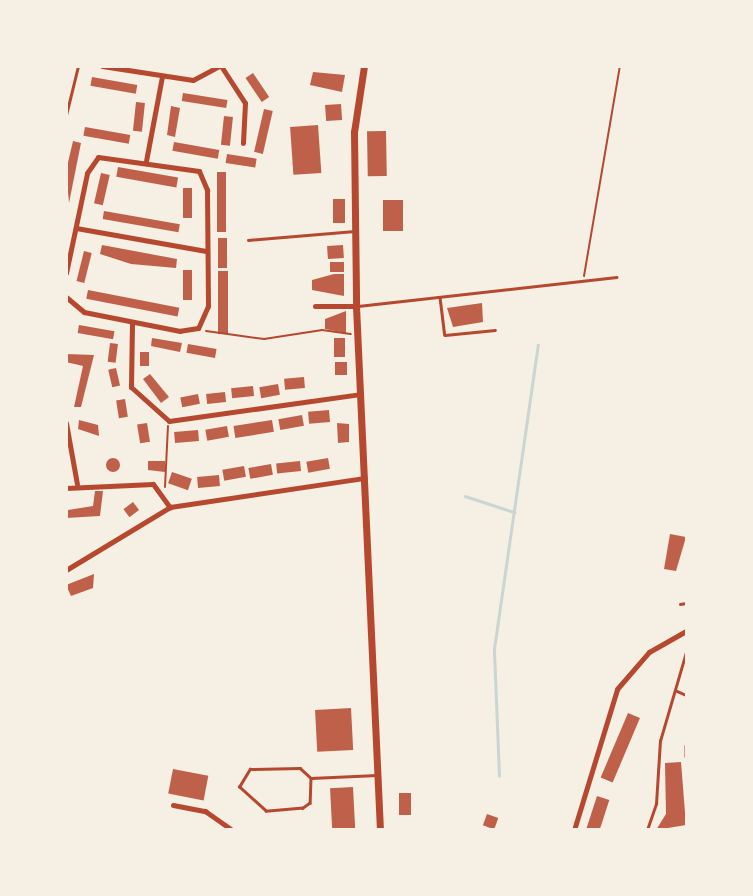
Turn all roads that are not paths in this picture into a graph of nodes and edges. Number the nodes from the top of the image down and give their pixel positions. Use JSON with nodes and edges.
{"nodes":[{"id":1,"x":78,"y":66,"type":"edge"},
{"id":2,"x":102,"y":66,"type":"edge"},
{"id":3,"x":220,"y":66,"type":"edge"},
{"id":4,"x":364,"y":66,"type":"edge"},
{"id":5,"x":139,"y":69,"type":"edge"},
{"id":6,"x":162,"y":76,"type":"junction"},
{"id":7,"x":66,"y":115,"type":"edge"},
{"id":8,"x":243,"y":143,"type":"dead end"},
{"id":9,"x":146,"y":161,"type":"junction"},
{"id":10,"x":76,"y":228,"type":"junction"},
{"id":11,"x":355,"y":232,"type":"junction"},
{"id":12,"x":248,"y":240,"type":"dead end"},
{"id":13,"x":206,"y":251,"type":"junction"},
{"id":14,"x":66,"y":273,"type":"edge"},
{"id":15,"x":616,"y":277,"type":"dead end"},
{"id":16,"x":66,"y":297,"type":"edge"},
{"id":17,"x":440,"y":298,"type":"junction"},
{"id":18,"x":315,"y":306,"type":"dead end"},
{"id":19,"x":356,"y":306,"type":"junction"},
{"id":20,"x":132,"y":323,"type":"junction"},
{"id":21,"x":495,"y":330,"type":"dead end"},
{"id":22,"x":360,"y":394,"type":"junction"},
{"id":23,"x":66,"y":423,"type":"edge"},
{"id":24,"x":365,"y":478,"type":"junction"},
{"id":25,"x":77,"y":484,"type":"junction"},
{"id":26,"x":66,"y":488,"type":"edge"},
{"id":27,"x":170,"y":506,"type":"junction"},
{"id":28,"x":66,"y":570,"type":"edge"},
{"id":29,"x":687,"y":603,"type":"edge"},
{"id":30,"x":680,"y":604,"type":"dead end"},
{"id":31,"x":687,"y":631,"type":"edge"},
{"id":32,"x":687,"y":652,"type":"edge"},
{"id":33,"x":677,"y":691,"type":"junction"},
{"id":34,"x":687,"y":695,"type":"edge"},
{"id":35,"x":687,"y":746,"type":"edge"},
{"id":36,"x":687,"y":757,"type":"edge"},
{"id":37,"x":377,"y":775,"type":"junction"},
{"id":38,"x":311,"y":778,"type":"junction"},
{"id":39,"x":173,"y":805,"type":"dead end"},
{"id":40,"x":232,"y":830,"type":"edge"},
{"id":41,"x":380,"y":830,"type":"edge"},
{"id":42,"x":574,"y":830,"type":"edge"},
{"id":43,"x":647,"y":830,"type":"edge"}],
"edges":[{"from":1,"to":7,"type":"lane"},
{"from":2,"to":5,"type":"street"},
{"from":3,"to":6,"type":"street"},
{"from":3,"to":8,"type":"street"},
{"from":4,"to":11,"type":"main road"},
{"from":5,"to":6,"type":"street"},
{"from":6,"to":9,"type":"street"},
{"from":9,"to":10,"type":"street"},
{"from":9,"to":13,"type":"street"},
{"from":10,"to":13,"type":"street"},
{"from":10,"to":14,"type":"street"},
{"from":11,"to":12,"type":"lane"},
{"from":11,"to":19,"type":"main road"},
{"from":13,"to":20,"type":"street"},
{"from":15,"to":17,"type":"lane"},
{"from":16,"to":20,"type":"street"},
{"from":17,"to":19,"type":"lane"},
{"from":17,"to":21,"type":"lane"},
{"from":18,"to":19,"type":"street"},
{"from":19,"to":22,"type":"main road"},
{"from":20,"to":22,"type":"street"},
{"from":22,"to":24,"type":"main road"},
{"from":23,"to":25,"type":"street"},
{"from":24,"to":27,"type":"street"},
{"from":24,"to":37,"type":"main road"},
{"from":25,"to":26,"type":"street"},
{"from":25,"to":27,"type":"street"},
{"from":27,"to":28,"type":"street"},
{"from":29,"to":30,"type":"lane"},
{"from":31,"to":42,"type":"street"},
{"from":32,"to":33,"type":"lane"},
{"from":33,"to":34,"type":"lane"},
{"from":33,"to":43,"type":"lane"},
{"from":35,"to":36,"type":"lane"},
{"from":37,"to":38,"type":"lane"},
{"from":37,"to":41,"type":"main road"},
{"from":38,"to":38,"type":"lane"},
{"from":39,"to":40,"type":"street"}]}
